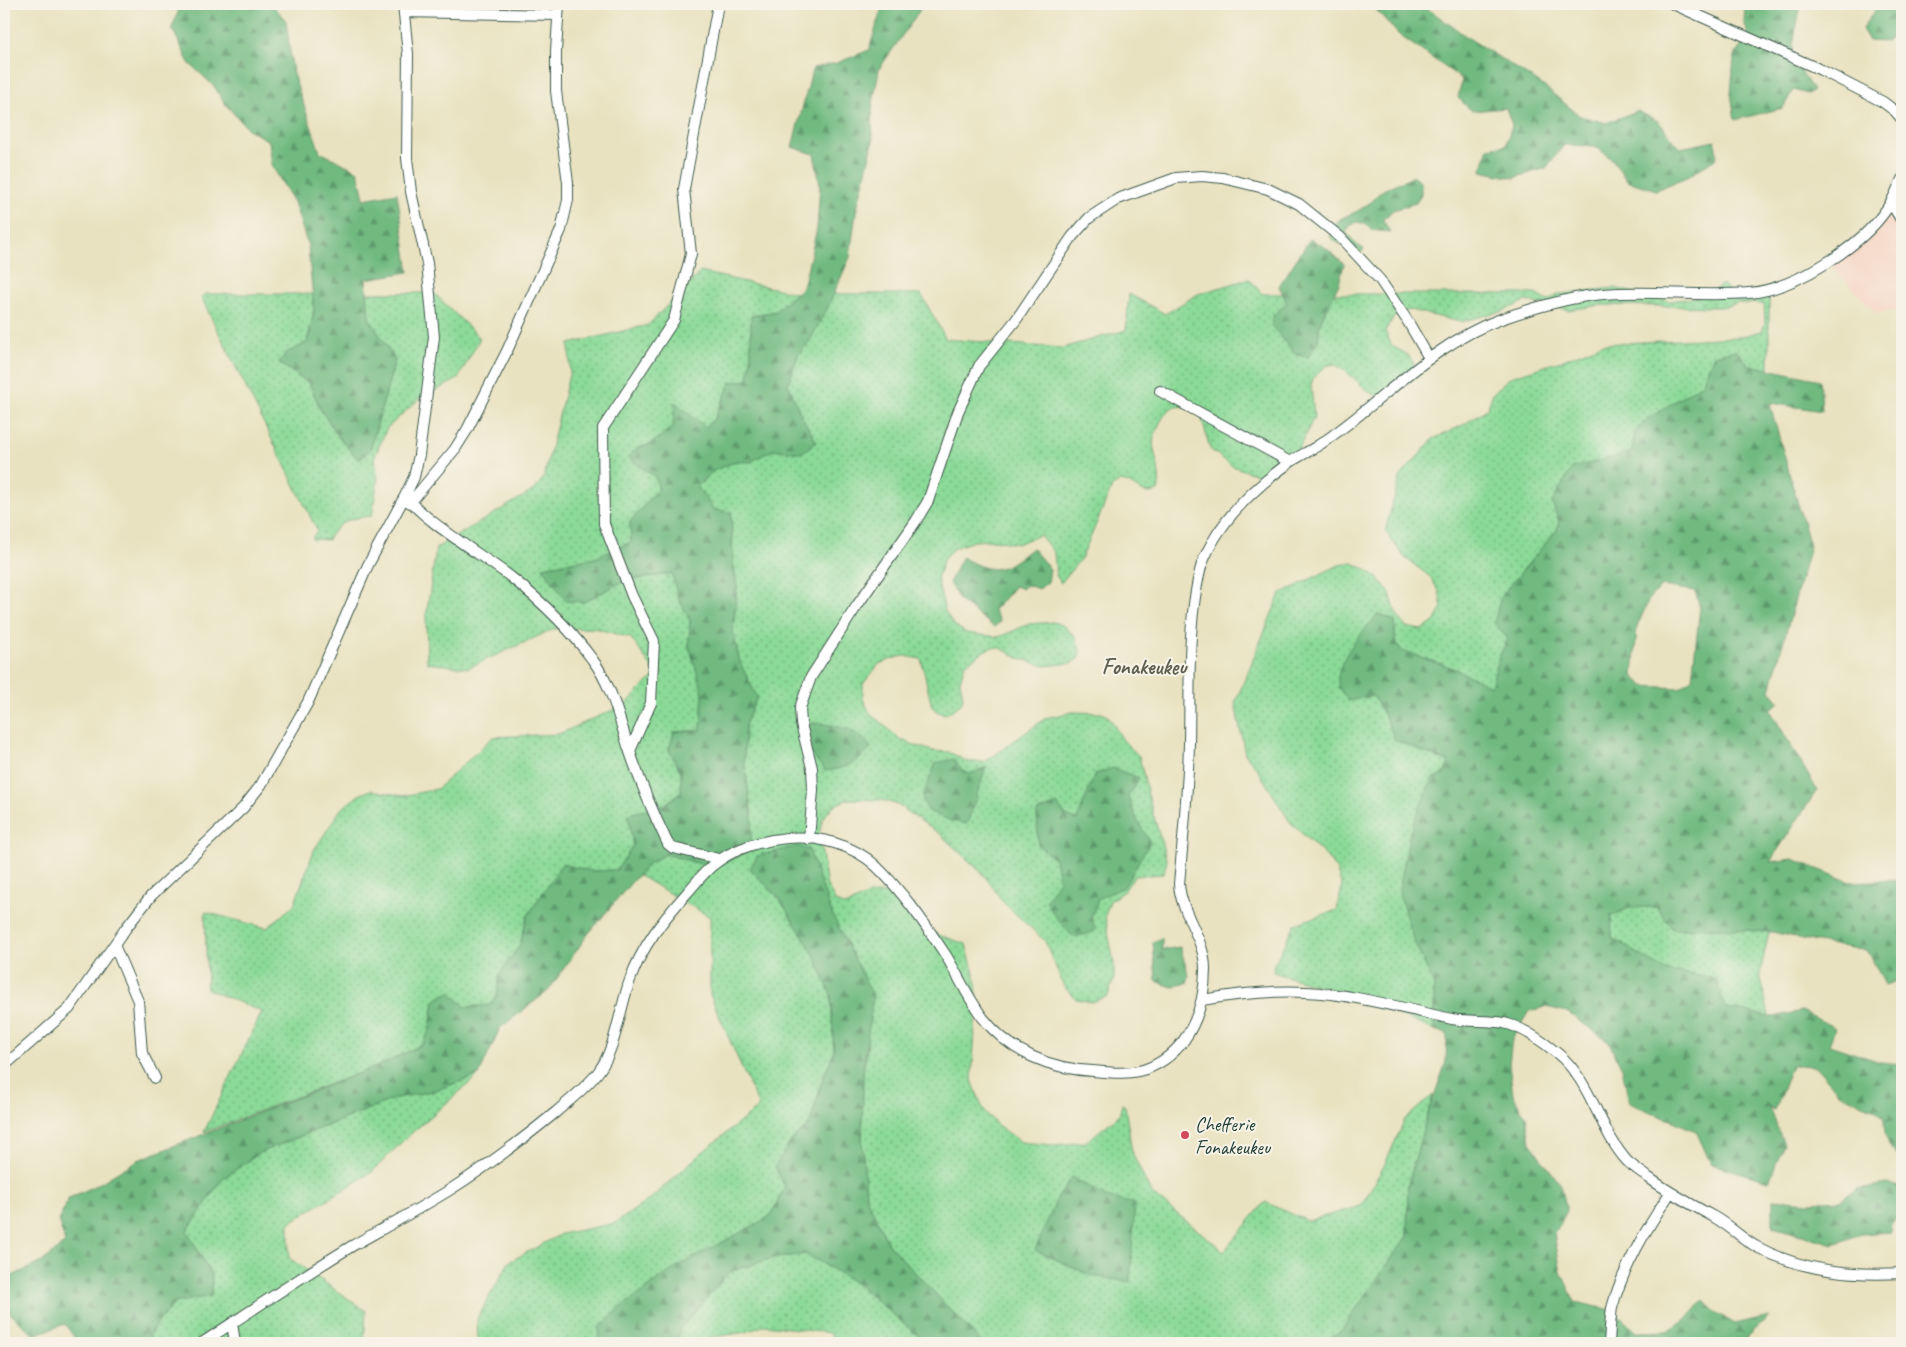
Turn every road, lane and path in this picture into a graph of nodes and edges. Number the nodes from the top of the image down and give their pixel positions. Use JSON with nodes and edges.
{"nodes":[{"id":1,"x":559,"y":4,"type":"edge"},
{"id":2,"x":718,"y":4,"type":"edge"},
{"id":3,"x":1673,"y":4,"type":"edge"},
{"id":4,"x":404,"y":8,"type":"edge"},
{"id":5,"x":558,"y":15,"type":"junction"},
{"id":6,"x":1899,"y":111,"type":"edge"},
{"id":7,"x":1902,"y":119,"type":"edge"},
{"id":8,"x":1902,"y":179,"type":"edge"},
{"id":9,"x":1891,"y":203,"type":"junction"},
{"id":10,"x":1902,"y":221,"type":"edge"},
{"id":11,"x":1429,"y":358,"type":"junction"},
{"id":12,"x":1160,"y":391,"type":"dead end"},
{"id":13,"x":1290,"y":462,"type":"junction"},
{"id":14,"x":408,"y":499,"type":"junction"},
{"id":15,"x":630,"y":752,"type":"junction"},
{"id":16,"x":809,"y":839,"type":"junction"},
{"id":17,"x":719,"y":860,"type":"junction"},
{"id":18,"x":114,"y":945,"type":"junction"},
{"id":19,"x":1202,"y":1000,"type":"junction"},
{"id":20,"x":4,"y":1066,"type":"edge"},
{"id":21,"x":155,"y":1078,"type":"dead end"},
{"id":22,"x":1670,"y":1193,"type":"junction"},
{"id":23,"x":1902,"y":1273,"type":"edge"},
{"id":24,"x":232,"y":1324,"type":"junction"},
{"id":25,"x":202,"y":1343,"type":"edge"},
{"id":26,"x":234,"y":1343,"type":"edge"},
{"id":27,"x":1609,"y":1343,"type":"edge"}],
"edges":[{"from":1,"to":5,"type":"street"},
{"from":2,"to":15,"type":"street"},
{"from":3,"to":6,"type":"street"},
{"from":4,"to":5,"type":"street"},
{"from":4,"to":14,"type":"street"},
{"from":5,"to":14,"type":"street"},
{"from":6,"to":7,"type":"street"},
{"from":8,"to":9,"type":"street"},
{"from":9,"to":10,"type":"street"},
{"from":9,"to":11,"type":"street"},
{"from":11,"to":13,"type":"street"},
{"from":11,"to":16,"type":"street"},
{"from":12,"to":13,"type":"street"},
{"from":13,"to":19,"type":"street"},
{"from":14,"to":15,"type":"street"},
{"from":14,"to":18,"type":"street"},
{"from":15,"to":17,"type":"street"},
{"from":16,"to":17,"type":"street"},
{"from":16,"to":19,"type":"street"},
{"from":17,"to":24,"type":"street"},
{"from":18,"to":20,"type":"street"},
{"from":18,"to":21,"type":"street"},
{"from":19,"to":22,"type":"street"},
{"from":22,"to":23,"type":"street"},
{"from":22,"to":27,"type":"street"},
{"from":24,"to":25,"type":"street"},
{"from":24,"to":26,"type":"street"}]}
